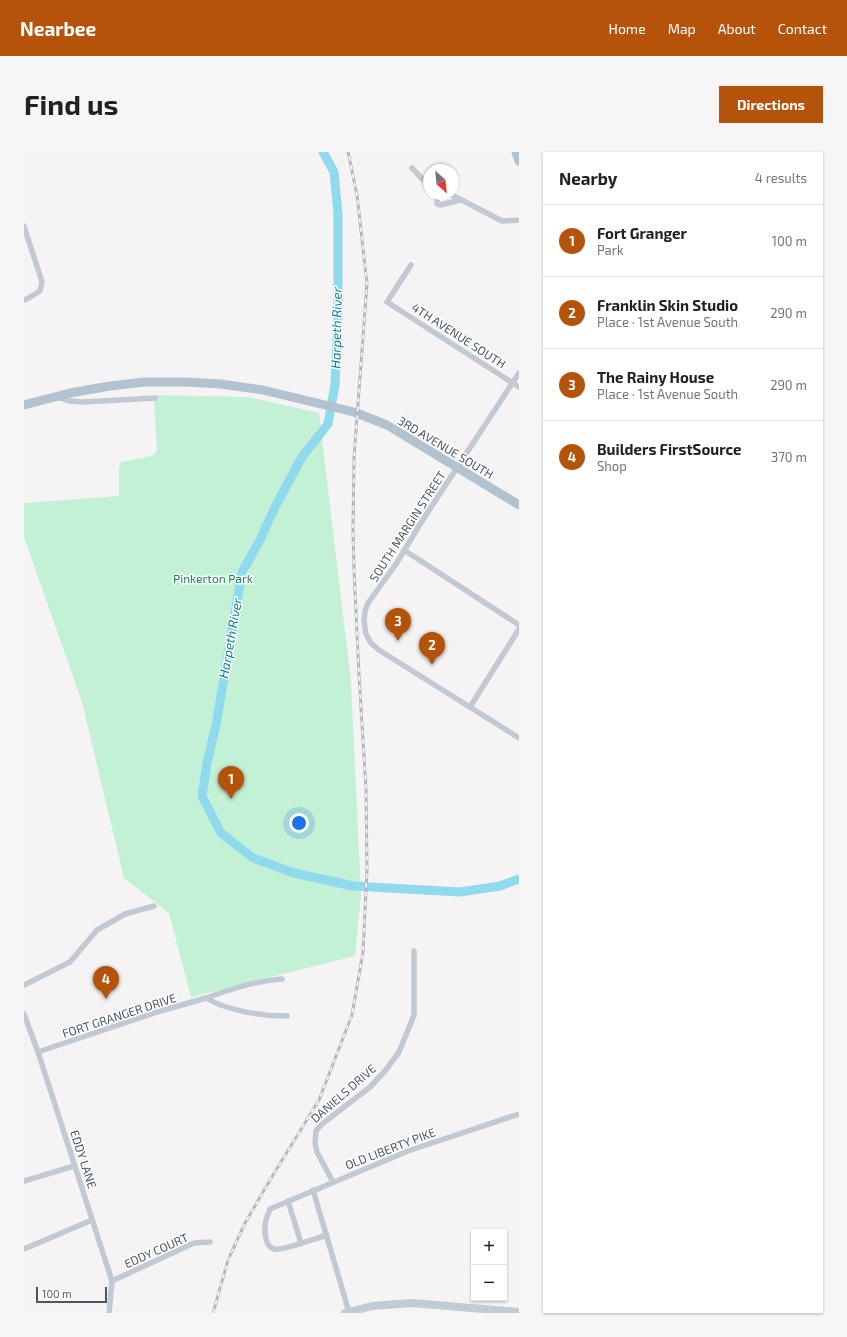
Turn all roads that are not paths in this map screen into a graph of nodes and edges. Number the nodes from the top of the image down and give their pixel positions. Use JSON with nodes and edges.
{"nodes":[{"id":1,"x":516,"y":152,"type":"edge"},
{"id":2,"x":519,"y":161,"type":"edge"},
{"id":3,"x":412,"y":168,"type":"dead end"},
{"id":4,"x":423,"y":180,"type":"edge"},
{"id":5,"x":437,"y":200,"type":"edge"},
{"id":6,"x":461,"y":200,"type":"joint"},
{"id":7,"x":519,"y":220,"type":"edge"},
{"id":8,"x":24,"y":226,"type":"edge"},
{"id":9,"x":411,"y":265,"type":"dead end"},
{"id":10,"x":24,"y":300,"type":"edge"},
{"id":11,"x":519,"y":373,"type":"edge"},
{"id":12,"x":513,"y":383,"type":"junction"},
{"id":13,"x":519,"y":387,"type":"edge"},
{"id":14,"x":57,"y":397,"type":"junction"},
{"id":15,"x":155,"y":398,"type":"dead end"},
{"id":16,"x":24,"y":405,"type":"edge"},
{"id":17,"x":458,"y":467,"type":"junction"},
{"id":18,"x":519,"y":505,"type":"edge"},
{"id":19,"x":404,"y":550,"type":"junction"},
{"id":20,"x":519,"y":625,"type":"edge"},
{"id":21,"x":519,"y":629,"type":"edge"},
{"id":22,"x":470,"y":707,"type":"junction"},
{"id":23,"x":519,"y":738,"type":"edge"},
{"id":24,"x":154,"y":906,"type":"dead end"},
{"id":25,"x":414,"y":951,"type":"dead end"},
{"id":26,"x":282,"y":978,"type":"dead end"},
{"id":27,"x":24,"y":985,"type":"edge"},
{"id":28,"x":206,"y":998,"type":"junction"},
{"id":29,"x":24,"y":1014,"type":"edge"},
{"id":30,"x":287,"y":1016,"type":"dead end"},
{"id":31,"x":38,"y":1052,"type":"junction"},
{"id":32,"x":519,"y":1114,"type":"edge"},
{"id":33,"x":74,"y":1166,"type":"junction"},
{"id":34,"x":24,"y":1181,"type":"edge"},
{"id":35,"x":333,"y":1182,"type":"junction"},
{"id":36,"x":313,"y":1190,"type":"junction"},
{"id":37,"x":288,"y":1201,"type":"junction"},
{"id":38,"x":92,"y":1220,"type":"junction"},
{"id":39,"x":327,"y":1235,"type":"junction"},
{"id":40,"x":210,"y":1242,"type":"dead end"},
{"id":41,"x":301,"y":1243,"type":"junction"},
{"id":42,"x":24,"y":1249,"type":"edge"},
{"id":43,"x":112,"y":1282,"type":"junction"},
{"id":44,"x":347,"y":1312,"type":"edge"},
{"id":45,"x":519,"y":1312,"type":"edge"},
{"id":46,"x":109,"y":1313,"type":"edge"}],
"edges":[{"from":1,"to":2,"type":"main road"},
{"from":3,"to":4,"type":"street"},
{"from":5,"to":6,"type":"street"},
{"from":6,"to":7,"type":"street"},
{"from":8,"to":10,"type":"street"},
{"from":9,"to":12,"type":"street","name":"4TH AVENUE SOUTH"},
{"from":11,"to":12,"type":"street","name":"SOUTH MARGIN STREET"},
{"from":12,"to":13,"type":"street","name":"4TH AVENUE SOUTH"},
{"from":12,"to":17,"type":"street","name":"SOUTH MARGIN STREET"},
{"from":14,"to":15,"type":"street"},
{"from":14,"to":16,"type":"main road","name":"3RD AVENUE SOUTH"},
{"from":14,"to":17,"type":"main road","name":"3RD AVENUE SOUTH"},
{"from":17,"to":18,"type":"main road","name":"3RD AVENUE SOUTH"},
{"from":17,"to":19,"type":"street","name":"SOUTH MARGIN STREET"},
{"from":19,"to":20,"type":"street"},
{"from":19,"to":22,"type":"street","name":"SOUTH MARGIN STREET"},
{"from":21,"to":22,"type":"street"},
{"from":22,"to":23,"type":"street"},
{"from":24,"to":27,"type":"street"},
{"from":25,"to":35,"type":"street","name":"DANIELS DRIVE"},
{"from":26,"to":28,"type":"street","name":"FORT GRANGER DRIVE"},
{"from":28,"to":30,"type":"street"},
{"from":28,"to":31,"type":"street","name":"FORT GRANGER DRIVE"},
{"from":29,"to":31,"type":"street","name":"EDDY LANE"},
{"from":31,"to":33,"type":"street","name":"EDDY LANE"},
{"from":32,"to":35,"type":"street","name":"OLD LIBERTY PIKE"},
{"from":33,"to":34,"type":"street"},
{"from":33,"to":38,"type":"street","name":"EDDY LANE"},
{"from":35,"to":36,"type":"street","name":"OLD LIBERTY PIKE"},
{"from":36,"to":37,"type":"street","name":"OLD LIBERTY PIKE"},
{"from":36,"to":39,"type":"street"},
{"from":37,"to":41,"type":"street"},
{"from":37,"to":41,"type":"street","name":"OLD LIBERTY PIKE"},
{"from":38,"to":42,"type":"street"},
{"from":38,"to":43,"type":"street","name":"EDDY LANE"},
{"from":39,"to":41,"type":"street"},
{"from":39,"to":44,"type":"street"},
{"from":40,"to":43,"type":"street","name":"EDDY COURT"},
{"from":43,"to":46,"type":"street","name":"EDDY LANE"},
{"from":44,"to":45,"type":"street"}]}
